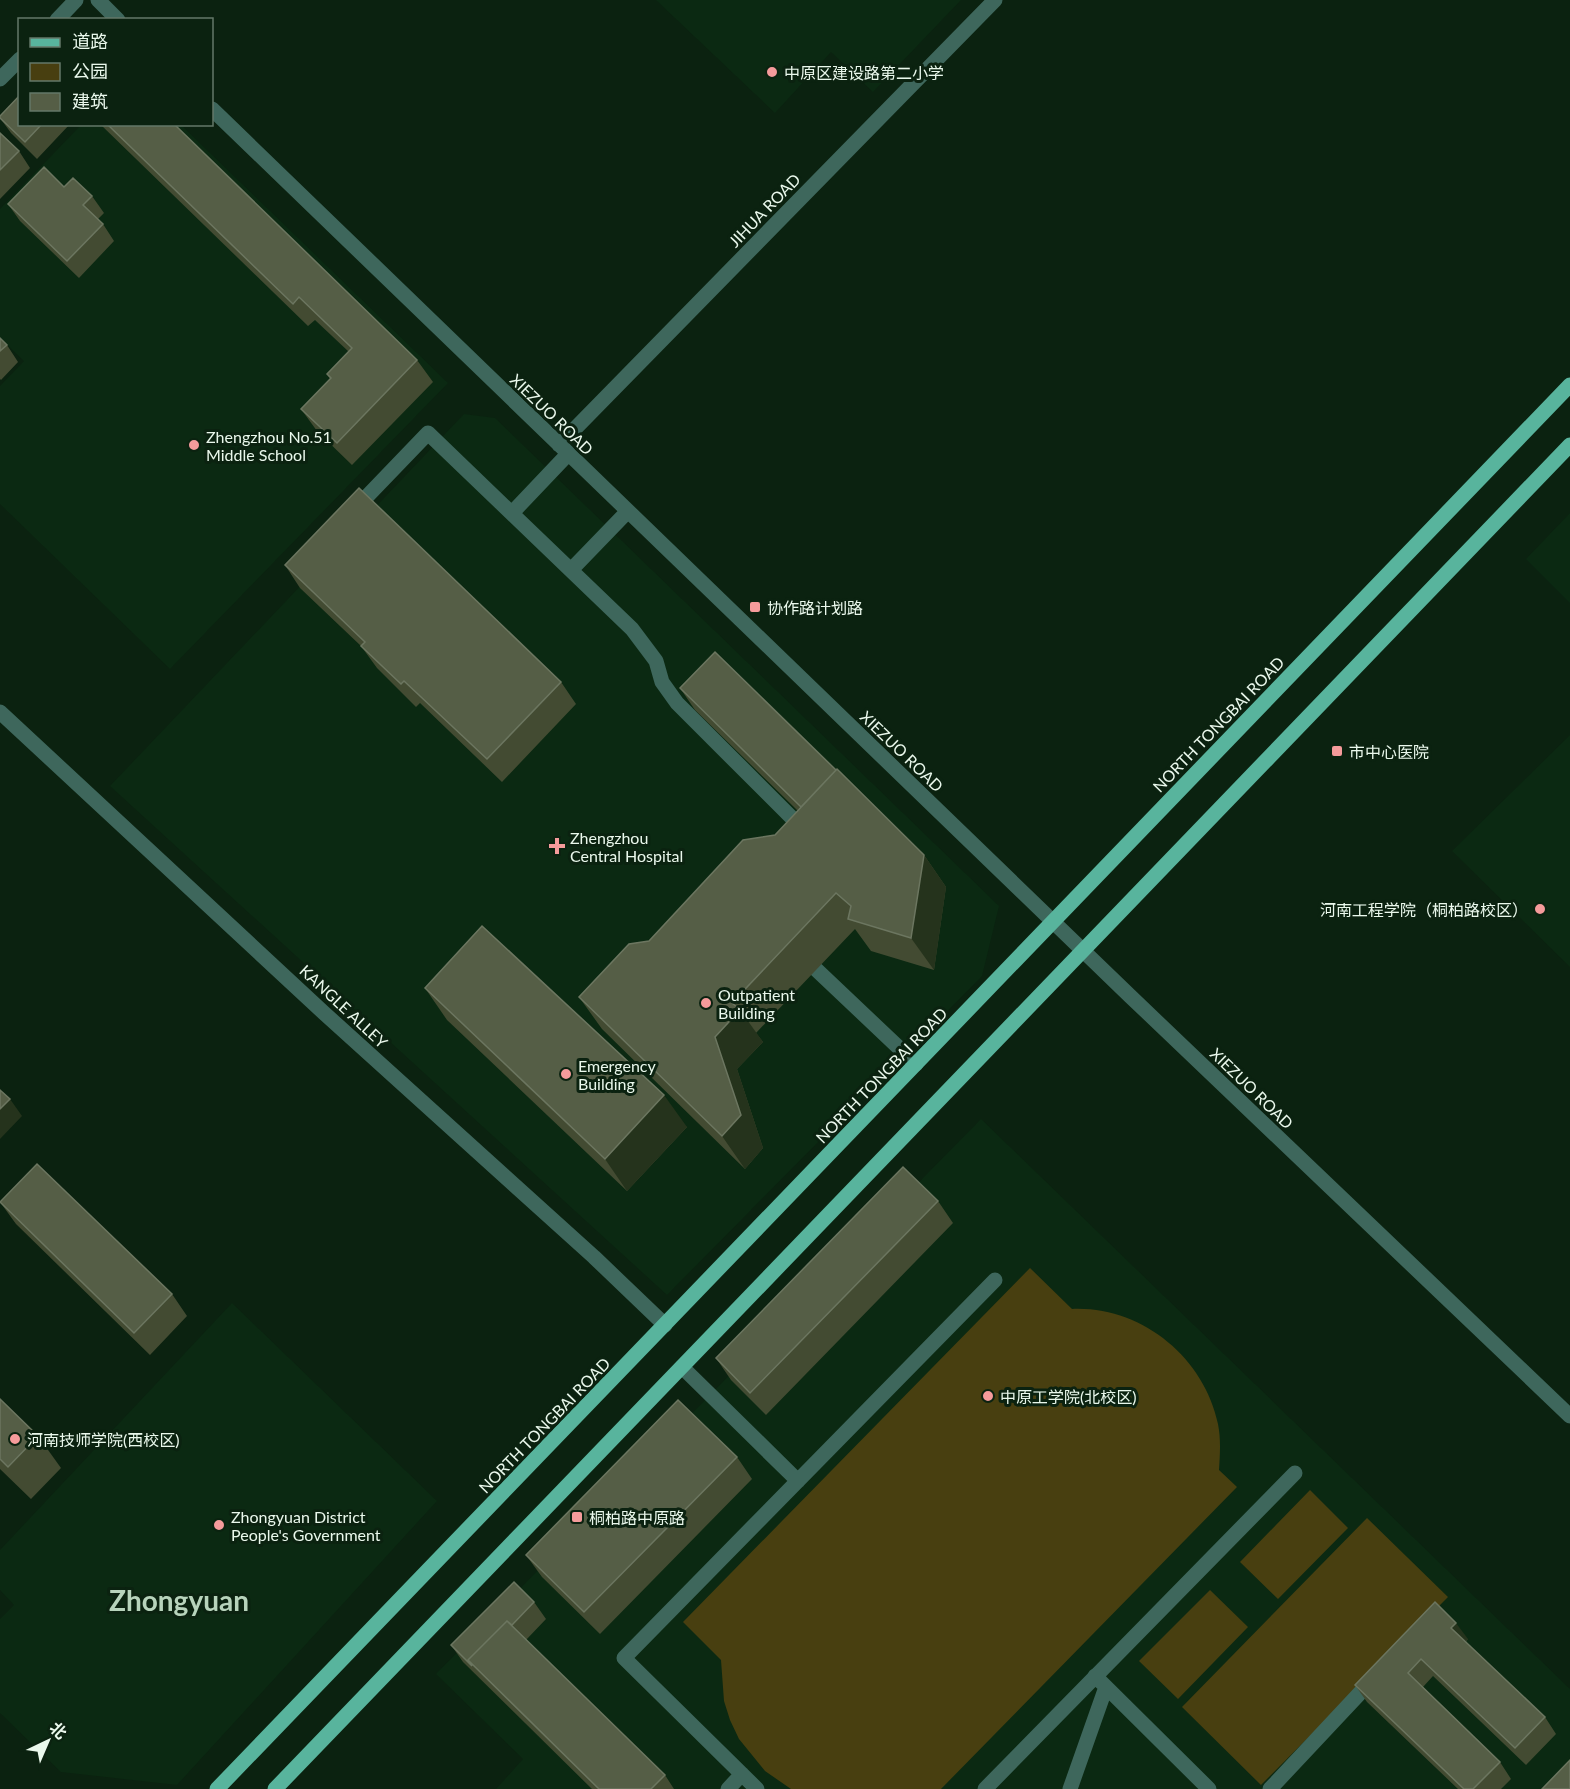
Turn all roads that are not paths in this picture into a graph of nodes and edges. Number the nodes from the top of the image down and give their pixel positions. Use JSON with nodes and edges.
{"nodes":[{"id":1,"x":76,"y":0,"type":"edge"},
{"id":2,"x":98,"y":0,"type":"edge"},
{"id":3,"x":995,"y":0,"type":"edge"},
{"id":4,"x":59,"y":18,"type":"edge"},
{"id":5,"x":116,"y":18,"type":"edge"},
{"id":6,"x":18,"y":60,"type":"edge"},
{"id":7,"x":0,"y":79,"type":"edge"},
{"id":8,"x":213,"y":111,"type":"edge"},
{"id":9,"x":1570,"y":385,"type":"edge"},
{"id":10,"x":1570,"y":444,"type":"edge"},
{"id":11,"x":564,"y":450,"type":"junction"},
{"id":12,"x":628,"y":512,"type":"junction"},
{"id":13,"x":512,"y":513,"type":"junction"},
{"id":14,"x":346,"y":518,"type":"edge"},
{"id":15,"x":571,"y":570,"type":"junction"},
{"id":16,"x":0,"y":712,"type":"edge"},
{"id":17,"x":798,"y":840,"type":"edge"},
{"id":18,"x":1053,"y":922,"type":"junction"},
{"id":19,"x":792,"y":947,"type":"edge"},
{"id":20,"x":1083,"y":951,"type":"junction"},
{"id":21,"x":916,"y":1064,"type":"junction"},
{"id":22,"x":995,"y":1281,"type":"dead end"},
{"id":23,"x":665,"y":1326,"type":"junction"},
{"id":24,"x":682,"y":1367,"type":"junction"},
{"id":25,"x":1570,"y":1416,"type":"edge"},
{"id":26,"x":1295,"y":1473,"type":"dead end"},
{"id":27,"x":798,"y":1481,"type":"junction"},
{"id":28,"x":1385,"y":1667,"type":"edge"},
{"id":29,"x":1100,"y":1682,"type":"junction"},
{"id":30,"x":742,"y":1774,"type":"junction"},
{"id":31,"x":217,"y":1789,"type":"edge"},
{"id":32,"x":275,"y":1789,"type":"edge"},
{"id":33,"x":728,"y":1789,"type":"edge"},
{"id":34,"x":757,"y":1789,"type":"edge"},
{"id":35,"x":985,"y":1789,"type":"edge"},
{"id":36,"x":1070,"y":1789,"type":"edge"},
{"id":37,"x":1209,"y":1789,"type":"edge"},
{"id":38,"x":1270,"y":1789,"type":"edge"}],
"edges":[{"from":1,"to":4,"type":"street"},
{"from":2,"to":5,"type":"street"},
{"from":3,"to":11,"type":"street","name":"JIHUA ROAD"},
{"from":6,"to":7,"type":"street"},
{"from":8,"to":11,"type":"street","name":"XIEZUO ROAD"},
{"from":9,"to":18,"type":"main road","name":"NORTH TONGBAI ROAD"},
{"from":10,"to":20,"type":"main road"},
{"from":11,"to":12,"type":"street","name":"XIEZUO ROAD"},
{"from":11,"to":13,"type":"street","name":"JIHUA ROAD"},
{"from":12,"to":15,"type":"street"},
{"from":12,"to":18,"type":"street","name":"XIEZUO ROAD"},
{"from":13,"to":14,"type":"street"},
{"from":13,"to":15,"type":"street"},
{"from":15,"to":17,"type":"street"},
{"from":16,"to":23,"type":"street","name":"KANGLE ALLEY"},
{"from":18,"to":20,"type":"street","name":"XIEZUO ROAD"},
{"from":18,"to":21,"type":"main road","name":"NORTH TONGBAI ROAD"},
{"from":19,"to":21,"type":"street"},
{"from":20,"to":24,"type":"main road"},
{"from":20,"to":25,"type":"street","name":"XIEZUO ROAD"},
{"from":21,"to":23,"type":"main road","name":"NORTH TONGBAI ROAD"},
{"from":22,"to":27,"type":"street"},
{"from":23,"to":31,"type":"main road","name":"NORTH TONGBAI ROAD"},
{"from":24,"to":27,"type":"street"},
{"from":24,"to":32,"type":"main road"},
{"from":26,"to":29,"type":"street"},
{"from":27,"to":30,"type":"street"},
{"from":28,"to":38,"type":"street"},
{"from":29,"to":35,"type":"street"},
{"from":29,"to":36,"type":"street"},
{"from":29,"to":37,"type":"street"},
{"from":30,"to":33,"type":"street"},
{"from":30,"to":34,"type":"street"}]}
